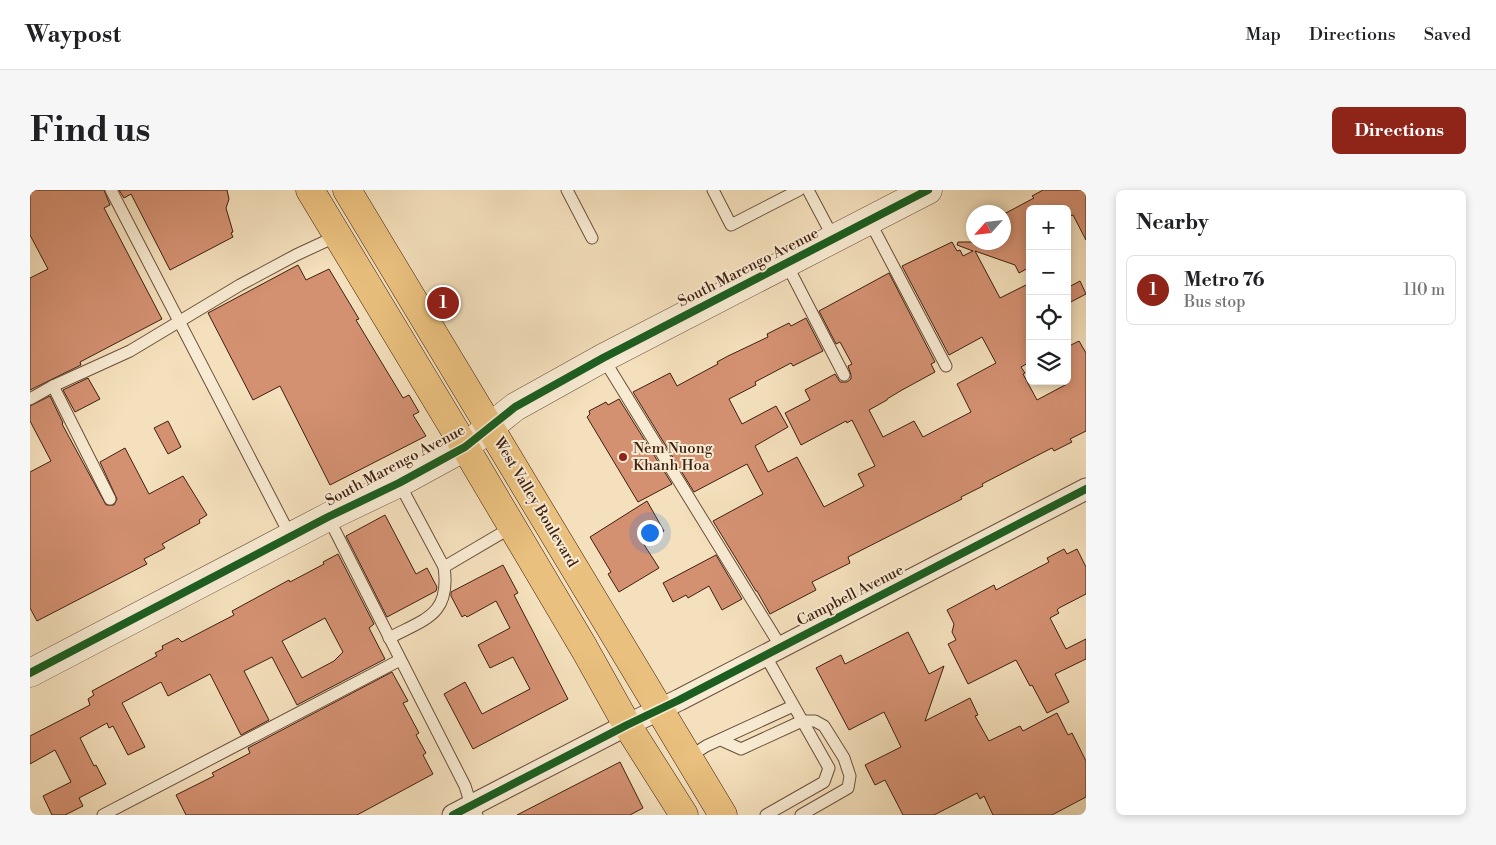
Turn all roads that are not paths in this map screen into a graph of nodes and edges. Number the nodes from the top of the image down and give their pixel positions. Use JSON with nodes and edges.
{"nodes":[{"id":1,"x":111,"y":190,"type":"edge"},
{"id":2,"x":310,"y":190,"type":"edge"},
{"id":3,"x":347,"y":190,"type":"edge"},
{"id":4,"x":566,"y":190,"type":"edge"},
{"id":5,"x":712,"y":190,"type":"edge"},
{"id":6,"x":799,"y":190,"type":"edge"},
{"id":7,"x":808,"y":190,"type":"edge"},
{"id":8,"x":928,"y":190,"type":"edge"},
{"id":9,"x":869,"y":220,"type":"junction"},
{"id":10,"x":337,"y":236,"type":"junction"},
{"id":11,"x":592,"y":238,"type":"dead end"},
{"id":12,"x":834,"y":239,"type":"junction"},
{"id":13,"x":786,"y":263,"type":"junction"},
{"id":14,"x":179,"y":323,"type":"junction"},
{"id":15,"x":603,"y":358,"type":"junction"},
{"id":16,"x":946,"y":366,"type":"dead end"},
{"id":17,"x":844,"y":375,"type":"dead end"},
{"id":18,"x":53,"y":386,"type":"junction"},
{"id":19,"x":30,"y":399,"type":"edge"},
{"id":20,"x":490,"y":426,"type":"junction"},
{"id":21,"x":465,"y":447,"type":"junction"},
{"id":22,"x":399,"y":483,"type":"junction"},
{"id":23,"x":1086,"y":489,"type":"edge"},
{"id":24,"x":110,"y":499,"type":"dead end"},
{"id":25,"x":328,"y":517,"type":"junction"},
{"id":26,"x":512,"y":527,"type":"junction"},
{"id":27,"x":292,"y":537,"type":"junction"},
{"id":28,"x":444,"y":567,"type":"junction"},
{"id":29,"x":389,"y":638,"type":"junction"},
{"id":30,"x":773,"y":651,"type":"junction"},
{"id":31,"x":400,"y":660,"type":"junction"},
{"id":32,"x":30,"y":673,"type":"edge"},
{"id":33,"x":793,"y":706,"type":"junction"},
{"id":34,"x":660,"y":708,"type":"junction"},
{"id":35,"x":802,"y":721,"type":"junction"},
{"id":36,"x":627,"y":725,"type":"junction"},
{"id":37,"x":720,"y":740,"type":"junction"},
{"id":38,"x":689,"y":757,"type":"junction"},
{"id":39,"x":678,"y":811,"type":"edge"},
{"id":40,"x":467,"y":812,"type":"edge"},
{"id":41,"x":773,"y":814,"type":"edge"},
{"id":42,"x":103,"y":815,"type":"edge"},
{"id":43,"x":723,"y":815,"type":"edge"},
{"id":44,"x":801,"y":815,"type":"edge"}],
"edges":[{"from":1,"to":14,"type":"lane"},
{"from":2,"to":10,"type":"main road"},
{"from":3,"to":20,"type":"main road","name":"West Valley Boulevard"},
{"from":4,"to":11,"type":"lane"},
{"from":5,"to":6,"type":"lane"},
{"from":7,"to":12,"type":"lane"},
{"from":8,"to":9,"type":"street","name":"South Marengo Avenue"},
{"from":9,"to":12,"type":"street","name":"South Marengo Avenue"},
{"from":9,"to":16,"type":"lane"},
{"from":10,"to":14,"type":"lane"},
{"from":10,"to":21,"type":"main road"},
{"from":12,"to":13,"type":"street","name":"South Marengo Avenue"},
{"from":13,"to":15,"type":"street","name":"South Marengo Avenue"},
{"from":13,"to":17,"type":"lane"},
{"from":14,"to":18,"type":"lane"},
{"from":14,"to":27,"type":"lane"},
{"from":15,"to":20,"type":"street","name":"South Marengo Avenue"},
{"from":15,"to":30,"type":"lane"},
{"from":18,"to":19,"type":"lane"},
{"from":18,"to":24,"type":"lane"},
{"from":20,"to":21,"type":"street","name":"South Marengo Avenue"},
{"from":20,"to":34,"type":"main road","name":"West Valley Boulevard"},
{"from":21,"to":22,"type":"street","name":"South Marengo Avenue"},
{"from":21,"to":26,"type":"main road"},
{"from":22,"to":25,"type":"street","name":"South Marengo Avenue"},
{"from":22,"to":28,"type":"lane"},
{"from":23,"to":30,"type":"street","name":"Campbell Avenue"},
{"from":25,"to":27,"type":"street","name":"South Marengo Avenue"},
{"from":25,"to":29,"type":"lane"},
{"from":26,"to":28,"type":"lane"},
{"from":26,"to":36,"type":"main road"},
{"from":27,"to":32,"type":"street","name":"South Marengo Avenue"},
{"from":28,"to":29,"type":"lane"},
{"from":29,"to":31,"type":"lane"},
{"from":30,"to":33,"type":"lane"},
{"from":30,"to":34,"type":"street","name":"Campbell Avenue"},
{"from":31,"to":40,"type":"lane"},
{"from":31,"to":42,"type":"lane"},
{"from":33,"to":35,"type":"lane"},
{"from":33,"to":37,"type":"lane"},
{"from":34,"to":36,"type":"street","name":"Campbell Avenue"},
{"from":34,"to":38,"type":"main road","name":"West Valley Boulevard"},
{"from":35,"to":37,"type":"lane"},
{"from":35,"to":41,"type":"lane"},
{"from":35,"to":44,"type":"lane"},
{"from":36,"to":39,"type":"main road"},
{"from":36,"to":40,"type":"street","name":"Campbell Avenue"},
{"from":37,"to":38,"type":"lane"},
{"from":38,"to":43,"type":"main road","name":"West Valley Boulevard"}]}
